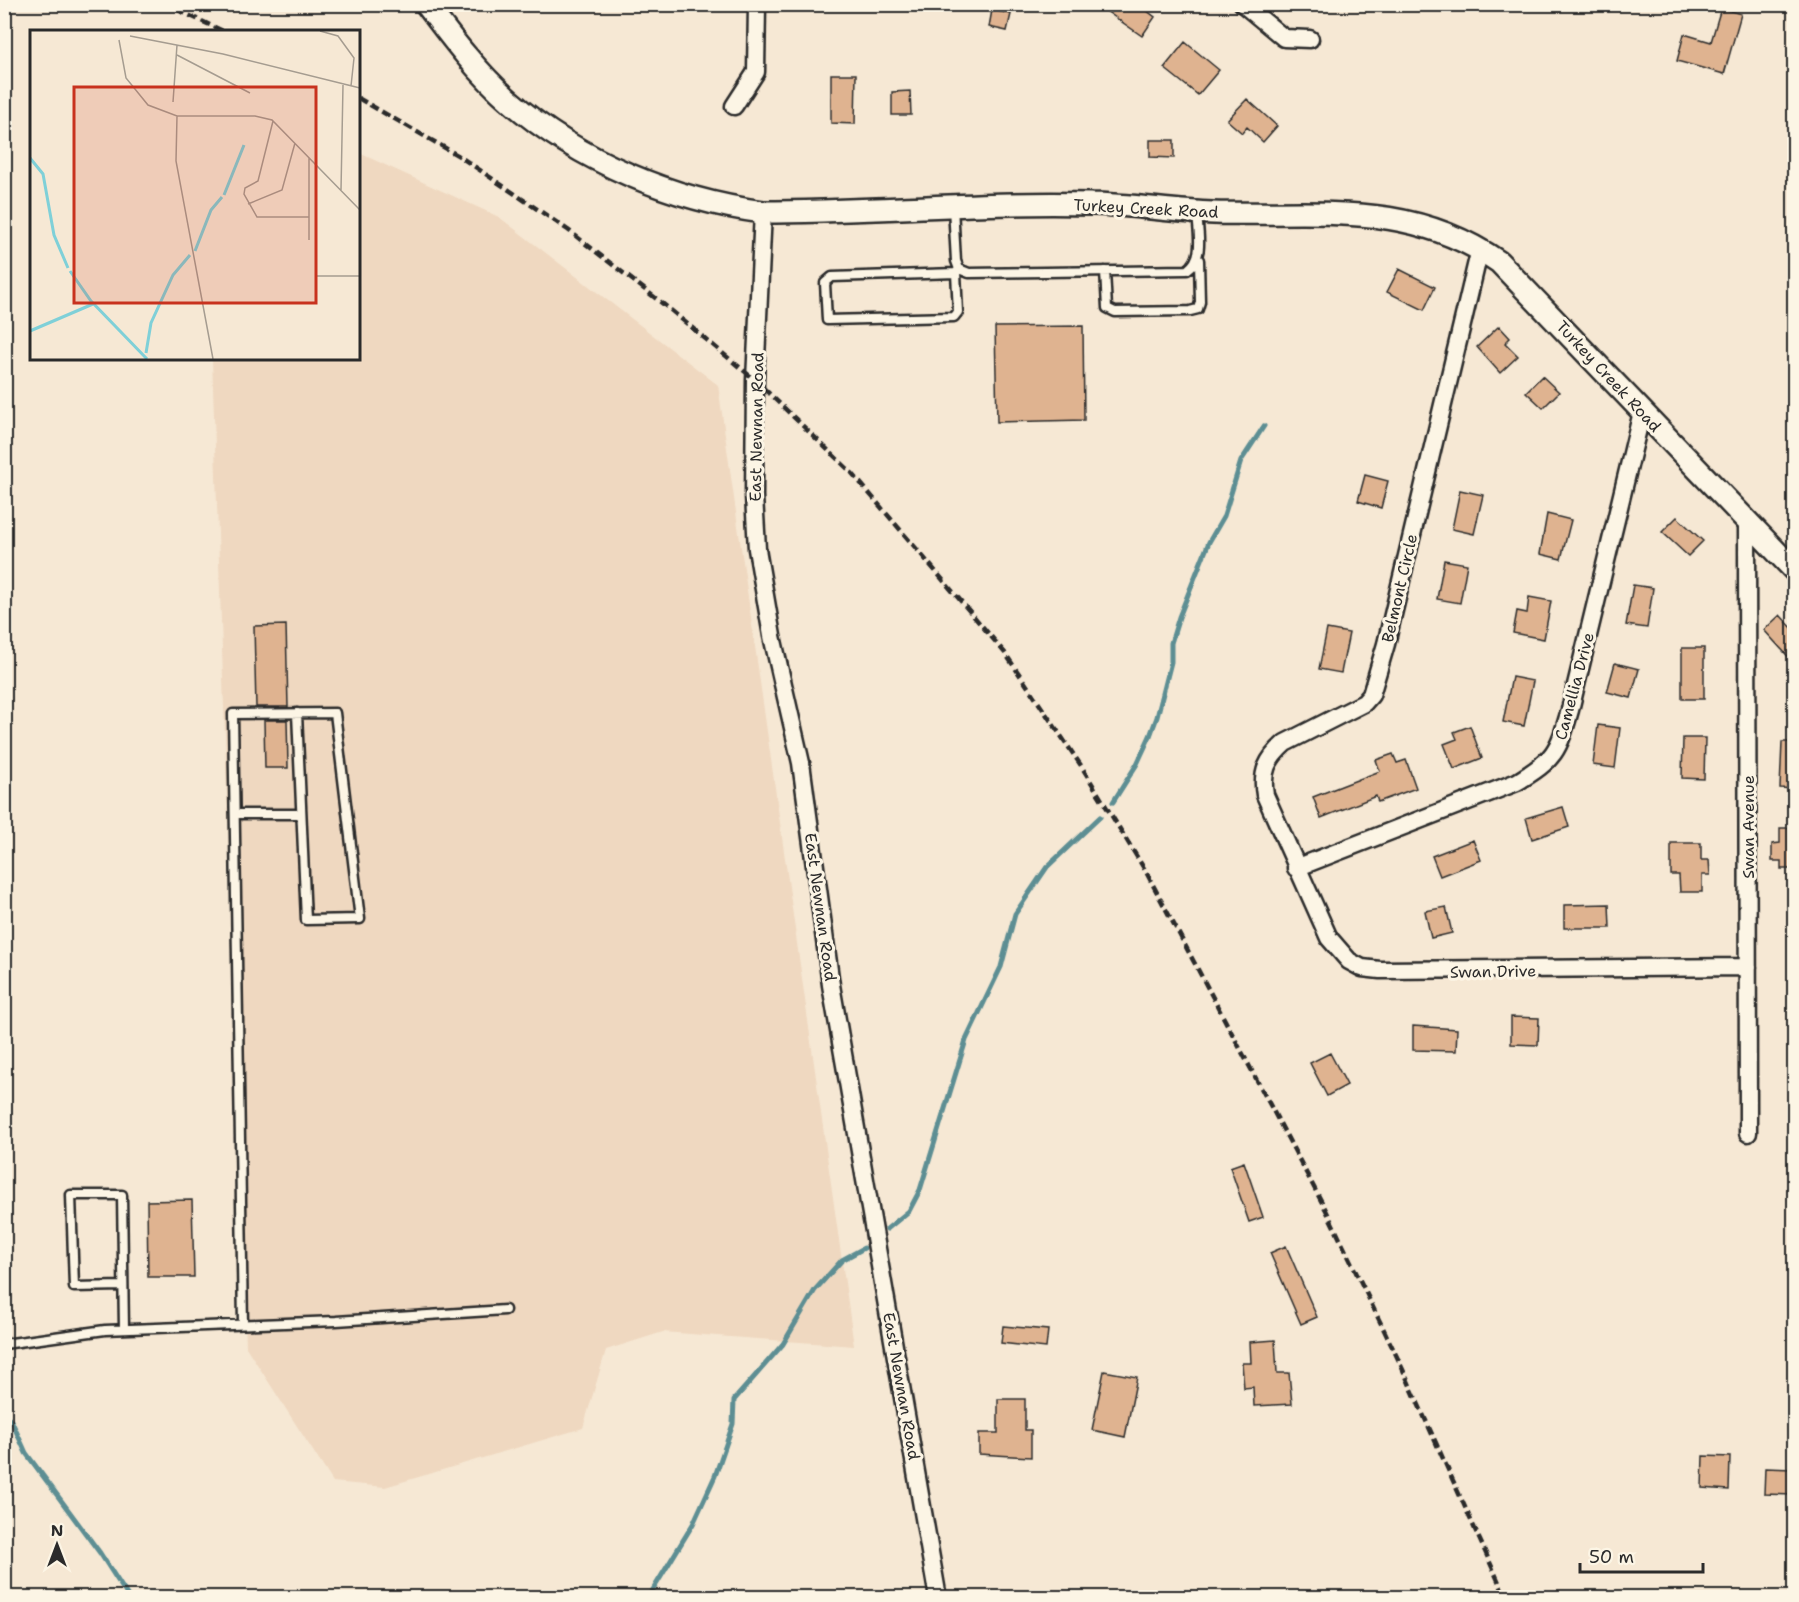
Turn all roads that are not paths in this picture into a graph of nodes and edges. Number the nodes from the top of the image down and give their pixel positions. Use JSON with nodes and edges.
{"nodes":[{"id":1,"x":426,"y":4,"type":"edge"},
{"id":2,"x":757,"y":4,"type":"edge"},
{"id":3,"x":1243,"y":4,"type":"edge"},
{"id":4,"x":1310,"y":39,"type":"dead end"},
{"id":5,"x":734,"y":106,"type":"dead end"},
{"id":6,"x":952,"y":207,"type":"junction"},
{"id":7,"x":763,"y":212,"type":"junction"},
{"id":8,"x":1197,"y":212,"type":"junction"},
{"id":9,"x":1480,"y":249,"type":"junction"},
{"id":10,"x":1199,"y":254,"type":"junction"},
{"id":11,"x":958,"y":271,"type":"junction"},
{"id":12,"x":1105,"y":271,"type":"junction"},
{"id":13,"x":1642,"y":412,"type":"junction"},
{"id":14,"x":1747,"y":522,"type":"junction"},
{"id":15,"x":1794,"y":570,"type":"edge"},
{"id":16,"x":297,"y":713,"type":"junction"},
{"id":17,"x":235,"y":814,"type":"junction"},
{"id":18,"x":301,"y":814,"type":"junction"},
{"id":19,"x":1296,"y":868,"type":"junction"},
{"id":20,"x":1748,"y":967,"type":"junction"},
{"id":21,"x":1748,"y":1133,"type":"dead end"},
{"id":22,"x":123,"y":1286,"type":"junction"},
{"id":23,"x":505,"y":1310,"type":"dead end"},
{"id":24,"x":243,"y":1324,"type":"junction"},
{"id":25,"x":124,"y":1329,"type":"junction"},
{"id":26,"x":4,"y":1344,"type":"edge"},
{"id":27,"x":942,"y":1595,"type":"edge"}],
"edges":[{"from":1,"to":7,"type":"street","name":"Turkey Creek Road"},
{"from":2,"to":5,"type":"street"},
{"from":3,"to":4,"type":"street"},
{"from":6,"to":7,"type":"street","name":"Turkey Creek Road"},
{"from":6,"to":8,"type":"street","name":"Turkey Creek Road"},
{"from":6,"to":11,"type":"lane"},
{"from":7,"to":27,"type":"street","name":"East Newnan Road"},
{"from":8,"to":9,"type":"street","name":"Turkey Creek Road"},
{"from":8,"to":10,"type":"lane"},
{"from":9,"to":13,"type":"street","name":"Turkey Creek Road"},
{"from":9,"to":19,"type":"street","name":"Belmont Circle"},
{"from":10,"to":12,"type":"lane"},
{"from":10,"to":12,"type":"lane"},
{"from":11,"to":11,"type":"lane"},
{"from":11,"to":12,"type":"lane"},
{"from":13,"to":14,"type":"street","name":"Turkey Creek Road"},
{"from":13,"to":19,"type":"street","name":"Camellia Drive"},
{"from":14,"to":15,"type":"street","name":"Turkey Creek Road"},
{"from":14,"to":20,"type":"street","name":"Swan Avenue"},
{"from":16,"to":17,"type":"lane"},
{"from":16,"to":18,"type":"lane"},
{"from":16,"to":18,"type":"lane"},
{"from":17,"to":18,"type":"lane"},
{"from":17,"to":24,"type":"lane"},
{"from":19,"to":20,"type":"street","name":"Swan Drive"},
{"from":20,"to":21,"type":"street","name":"Swan Avenue"},
{"from":22,"to":22,"type":"lane"},
{"from":22,"to":25,"type":"lane"},
{"from":23,"to":24,"type":"lane"},
{"from":24,"to":25,"type":"lane"},
{"from":25,"to":26,"type":"lane"}]}
